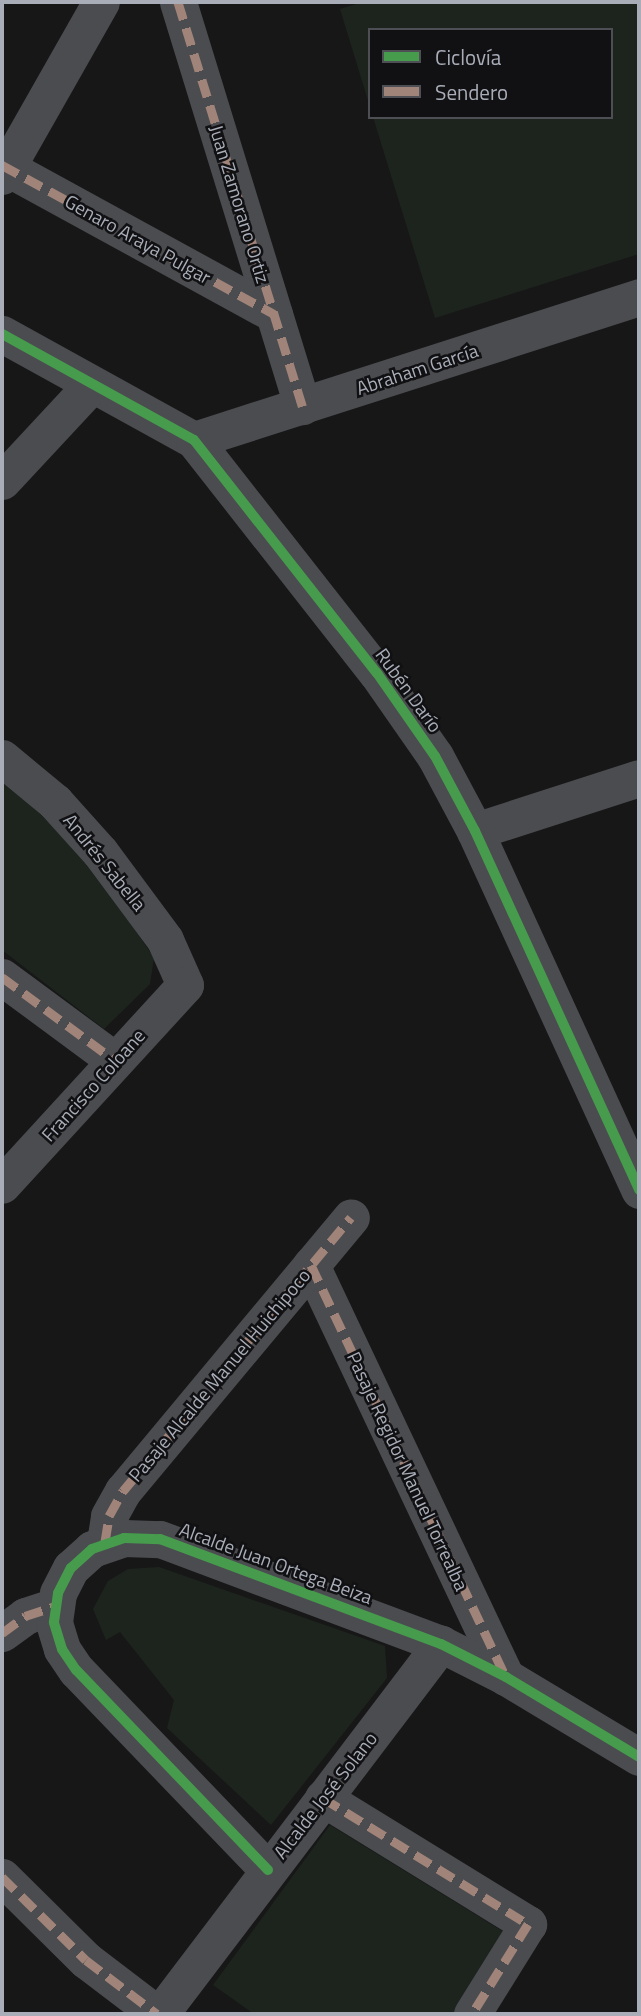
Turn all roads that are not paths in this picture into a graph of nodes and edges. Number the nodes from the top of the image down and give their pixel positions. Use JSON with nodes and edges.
{"nodes":[{"id":1,"x":101,"y":2,"type":"edge"},
{"id":2,"x":178,"y":2,"type":"edge"},
{"id":3,"x":3,"y":169,"type":"edge"},
{"id":4,"x":639,"y":297,"type":"edge"},
{"id":5,"x":274,"y":314,"type":"junction"},
{"id":6,"x":2,"y":334,"type":"edge"},
{"id":7,"x":92,"y":384,"type":"junction"},
{"id":8,"x":302,"y":406,"type":"junction"},
{"id":9,"x":194,"y":440,"type":"junction"},
{"id":10,"x":2,"y":481,"type":"edge"},
{"id":11,"x":2,"y":758,"type":"edge"},
{"id":12,"x":639,"y":778,"type":"edge"},
{"id":13,"x":475,"y":831,"type":"junction"},
{"id":14,"x":2,"y":977,"type":"edge"},
{"id":15,"x":185,"y":985,"type":"joint"},
{"id":16,"x":114,"y":1060,"type":"junction"},
{"id":17,"x":2,"y":1185,"type":"edge"},
{"id":18,"x":639,"y":1190,"type":"edge"},
{"id":19,"x":351,"y":1217,"type":"dead end"},
{"id":20,"x":311,"y":1265,"type":"junction"},
{"id":21,"x":105,"y":1542,"type":"junction"},
{"id":22,"x":55,"y":1606,"type":"junction"},
{"id":23,"x":2,"y":1633,"type":"edge"},
{"id":24,"x":442,"y":1644,"type":"junction"},
{"id":25,"x":506,"y":1677,"type":"junction"},
{"id":26,"x":639,"y":1757,"type":"edge"},
{"id":27,"x":323,"y":1798,"type":"junction"},
{"id":28,"x":268,"y":1870,"type":"junction"},
{"id":29,"x":2,"y":1877,"type":"edge"},
{"id":30,"x":159,"y":2014,"type":"edge"},
{"id":31,"x":472,"y":2014,"type":"edge"}],
"edges":[{"from":1,"to":3,"type":"street"},
{"from":2,"to":5,"type":"street","name":"Juan Zamorano Ortiz"},
{"from":3,"to":5,"type":"street","name":"Genaro Araya Pulgar"},
{"from":4,"to":8,"type":"street","name":"Abraham García"},
{"from":5,"to":8,"type":"street","name":"Juan Zamorano Ortiz"},
{"from":6,"to":7,"type":"street","name":"Rubén Darío"},
{"from":7,"to":9,"type":"street","name":"Rubén Darío"},
{"from":7,"to":10,"type":"street"},
{"from":8,"to":9,"type":"street","name":"Abraham García"},
{"from":9,"to":13,"type":"street","name":"Rubén Darío"},
{"from":11,"to":15,"type":"street","name":"Andrés Sabella"},
{"from":12,"to":13,"type":"street"},
{"from":13,"to":18,"type":"street","name":"Rubén Darío"},
{"from":14,"to":16,"type":"street"},
{"from":15,"to":16,"type":"street","name":"Francisco Coloane"},
{"from":16,"to":17,"type":"street","name":"Francisco Coloane"},
{"from":19,"to":20,"type":"street","name":"Pasaje Alcalde Manuel Huichipoco"},
{"from":20,"to":21,"type":"street","name":"Pasaje Alcalde Manuel Huichipoco"},
{"from":20,"to":25,"type":"street","name":"Pasaje Regidor Manuel Torrealba"},
{"from":21,"to":22,"type":"street","name":"Alcalde Juan Ortega Beiza"},
{"from":21,"to":24,"type":"street","name":"Alcalde Juan Ortega Beiza"},
{"from":22,"to":23,"type":"street"},
{"from":22,"to":28,"type":"street","name":"Alcalde Juan Ortega Beiza"},
{"from":24,"to":25,"type":"street","name":"Alcalde Juan Ortega Beiza"},
{"from":24,"to":27,"type":"street","name":"Alcalde José Solano"},
{"from":25,"to":26,"type":"street","name":"Alcalde Juan Ortega Beiza"},
{"from":27,"to":28,"type":"street","name":"Alcalde José Solano"},
{"from":27,"to":31,"type":"street"},
{"from":28,"to":30,"type":"street","name":"Alcalde José Solano"},
{"from":29,"to":30,"type":"street"}]}
